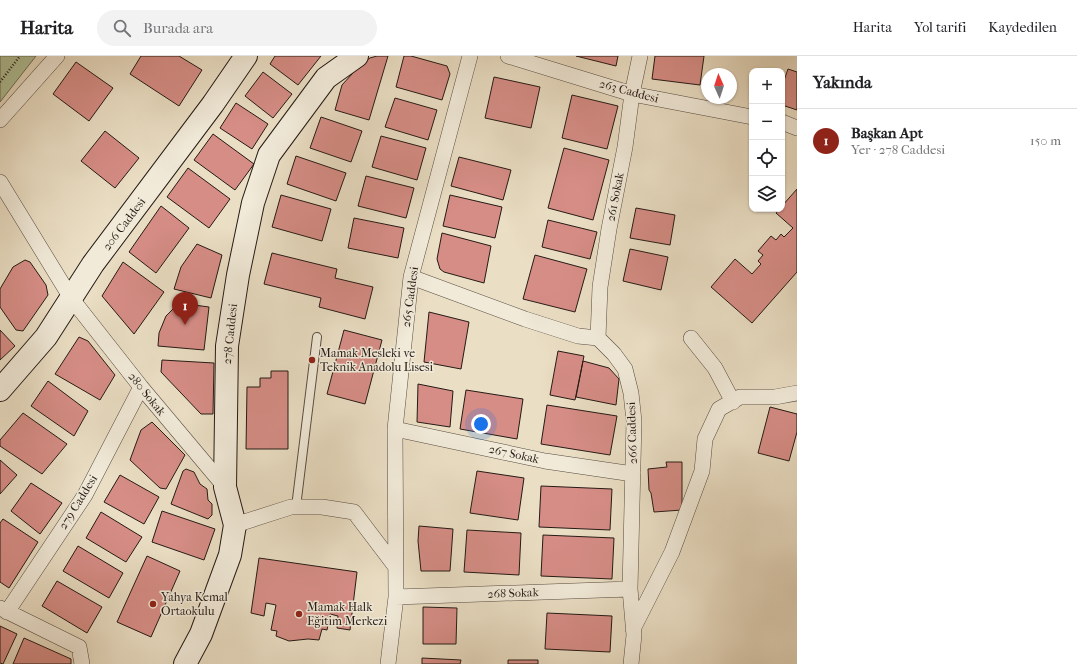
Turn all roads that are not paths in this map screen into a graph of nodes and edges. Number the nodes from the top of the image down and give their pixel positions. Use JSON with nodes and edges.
{"nodes":[{"id":1,"x":57,"y":56,"type":"edge"},
{"id":2,"x":246,"y":56,"type":"edge"},
{"id":3,"x":357,"y":56,"type":"edge"},
{"id":4,"x":470,"y":56,"type":"edge"},
{"id":5,"x":508,"y":56,"type":"edge"},
{"id":6,"x":640,"y":56,"type":"edge"},
{"id":7,"x":632,"y":94,"type":"junction"},
{"id":8,"x":749,"y":116,"type":"edge"},
{"id":9,"x":0,"y":120,"type":"edge"},
{"id":10,"x":785,"y":123,"type":"edge"},
{"id":11,"x":797,"y":128,"type":"edge"},
{"id":12,"x":0,"y":182,"type":"edge"},
{"id":13,"x":411,"y":277,"type":"junction"},
{"id":14,"x":71,"y":298,"type":"junction"},
{"id":15,"x":317,"y":337,"type":"dead end"},
{"id":16,"x":598,"y":338,"type":"junction"},
{"id":17,"x":691,"y":338,"type":"dead end"},
{"id":18,"x":141,"y":388,"type":"junction"},
{"id":19,"x":0,"y":390,"type":"edge"},
{"id":20,"x":797,"y":393,"type":"edge"},
{"id":21,"x":733,"y":402,"type":"junction"},
{"id":22,"x":395,"y":429,"type":"junction"},
{"id":23,"x":633,"y":474,"type":"junction"},
{"id":24,"x":226,"y":487,"type":"junction"},
{"id":25,"x":296,"y":507,"type":"junction"},
{"id":26,"x":235,"y":525,"type":"junction"},
{"id":27,"x":395,"y":566,"type":"junction"},
{"id":28,"x":630,"y":589,"type":"junction"},
{"id":29,"x":396,"y":597,"type":"junction"},
{"id":30,"x":3,"y":610,"type":"edge"},
{"id":31,"x":633,"y":629,"type":"junction"},
{"id":32,"x":82,"y":664,"type":"edge"},
{"id":33,"x":185,"y":664,"type":"edge"},
{"id":34,"x":388,"y":664,"type":"edge"},
{"id":35,"x":631,"y":664,"type":"edge"}],
"edges":[{"from":1,"to":9,"type":"street"},
{"from":2,"to":14,"type":"street","name":"206 Caddesi"},
{"from":3,"to":24,"type":"street","name":"278 Caddesi"},
{"from":4,"to":13,"type":"street","name":"265 Caddesi"},
{"from":5,"to":7,"type":"street","name":"263 Caddesi"},
{"from":6,"to":7,"type":"street","name":"261 Sokak"},
{"from":7,"to":8,"type":"street","name":"263 Caddesi"},
{"from":7,"to":16,"type":"street","name":"261 Sokak"},
{"from":10,"to":11,"type":"street"},
{"from":12,"to":14,"type":"street","name":"280 Sokak"},
{"from":13,"to":16,"type":"street"},
{"from":13,"to":22,"type":"street","name":"265 Caddesi"},
{"from":14,"to":18,"type":"street","name":"280 Sokak"},
{"from":14,"to":19,"type":"street","name":"206 Caddesi"},
{"from":15,"to":25,"type":"lane"},
{"from":16,"to":23,"type":"street","name":"266 Caddesi"},
{"from":17,"to":21,"type":"street"},
{"from":18,"to":24,"type":"street","name":"280 Sokak"},
{"from":18,"to":30,"type":"street","name":"279 Caddesi"},
{"from":20,"to":21,"type":"street"},
{"from":21,"to":31,"type":"street"},
{"from":22,"to":23,"type":"street","name":"267 Sokak"},
{"from":22,"to":27,"type":"street","name":"265 Caddesi"},
{"from":23,"to":28,"type":"street","name":"266 Caddesi"},
{"from":24,"to":26,"type":"street","name":"278 Caddesi"},
{"from":25,"to":26,"type":"street"},
{"from":25,"to":27,"type":"street"},
{"from":26,"to":33,"type":"street","name":"278 Caddesi"},
{"from":27,"to":29,"type":"street","name":"265 Caddesi"},
{"from":28,"to":29,"type":"street","name":"268 Sokak"},
{"from":28,"to":31,"type":"street","name":"266 Caddesi"},
{"from":29,"to":34,"type":"street","name":"265 Caddesi"},
{"from":30,"to":32,"type":"street"},
{"from":31,"to":35,"type":"street","name":"266 Caddesi"}]}
